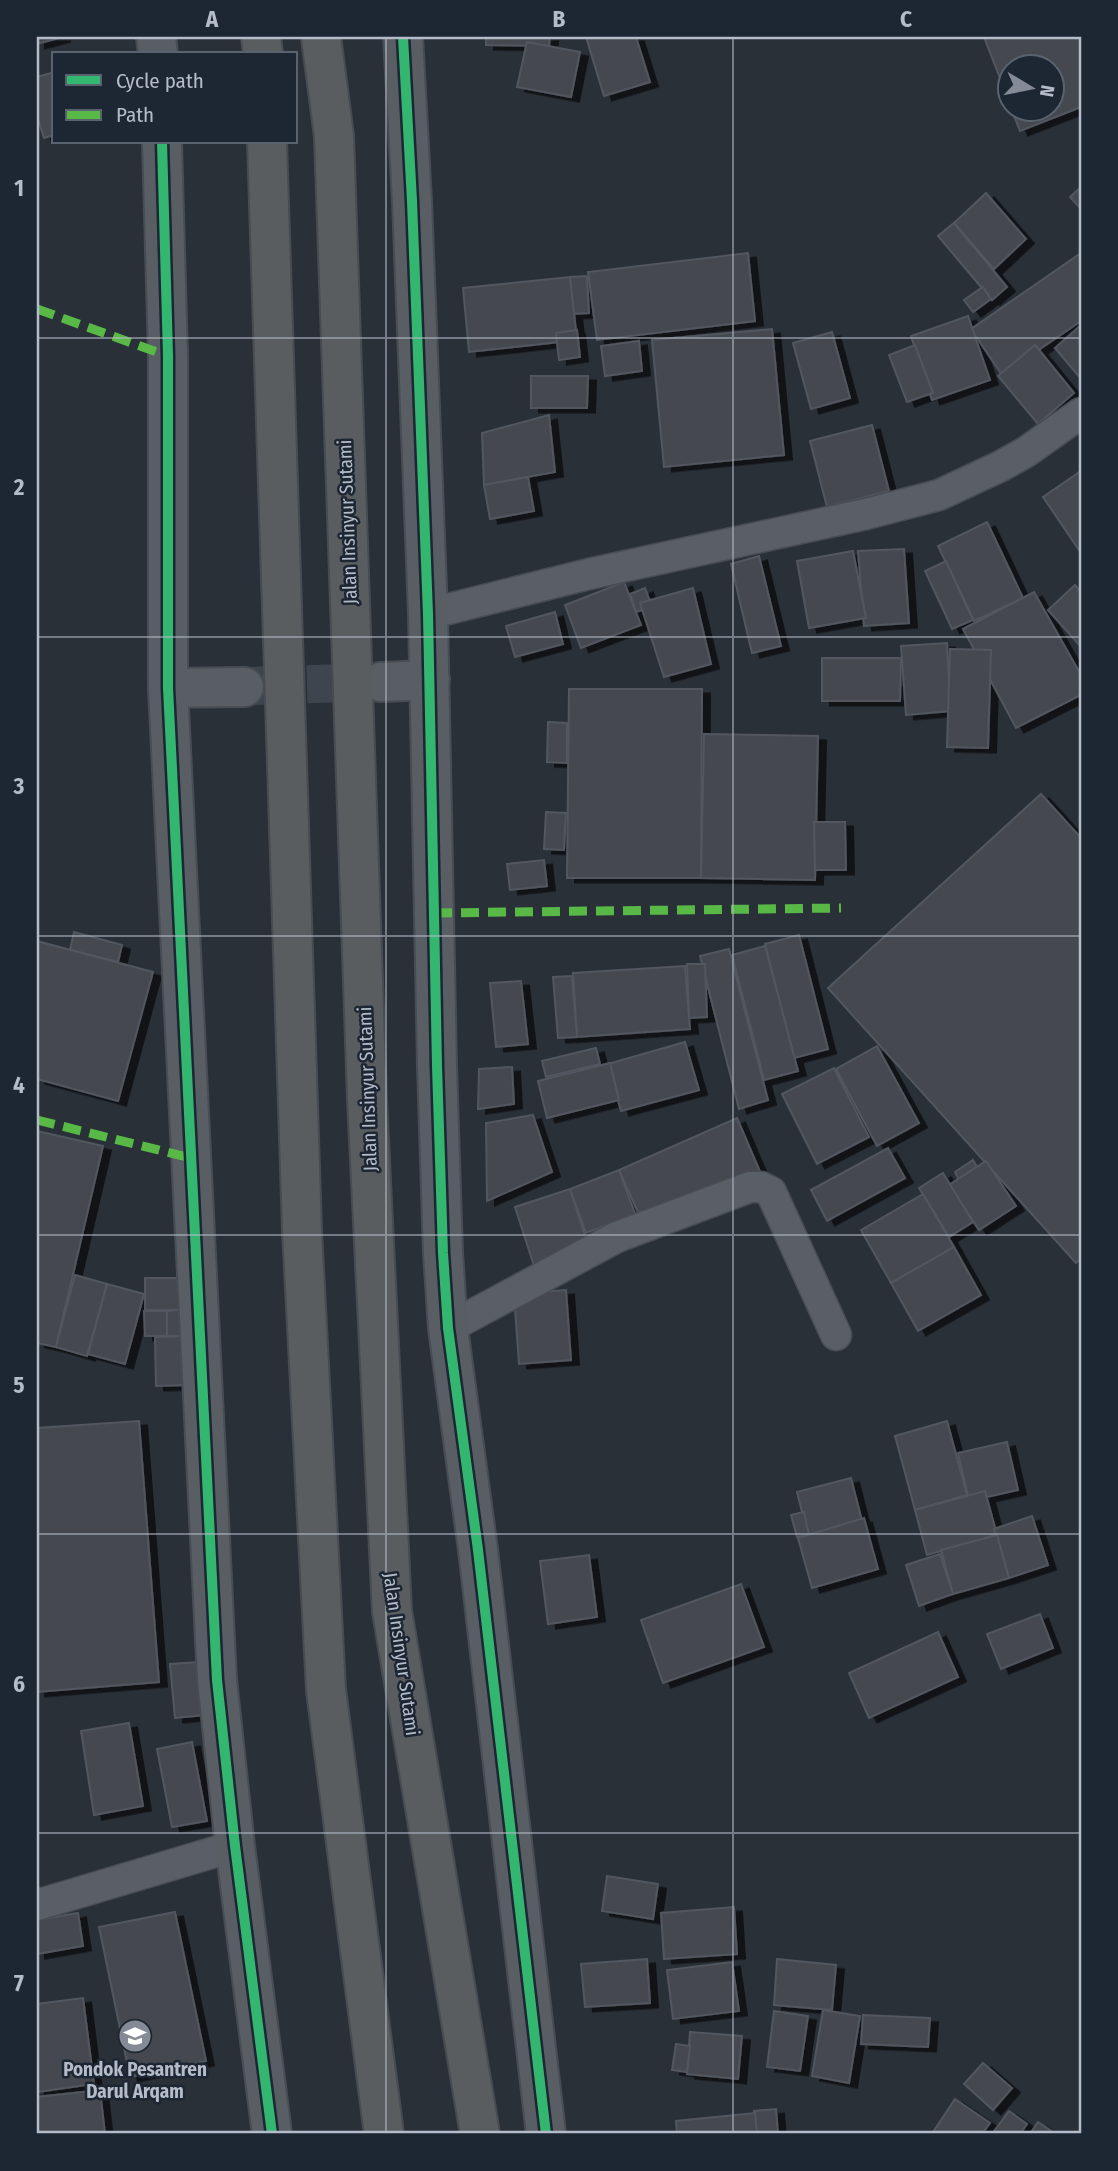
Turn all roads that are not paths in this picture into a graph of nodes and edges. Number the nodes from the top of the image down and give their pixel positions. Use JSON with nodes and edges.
{"nodes":[{"id":1,"x":321,"y":37,"type":"edge"},
{"id":2,"x":403,"y":37,"type":"edge"},
{"id":3,"x":162,"y":144,"type":"edge"},
{"id":4,"x":267,"y":144,"type":"edge"},
{"id":5,"x":1081,"y":413,"type":"edge"},
{"id":6,"x":428,"y":614,"type":"junction"},
{"id":7,"x":430,"y":680,"type":"junction"},
{"id":8,"x":381,"y":682,"type":"tunnel mouth"},
{"id":9,"x":244,"y":687,"type":"tunnel mouth"},
{"id":10,"x":168,"y":688,"type":"junction"},
{"id":11,"x":448,"y":1328,"type":"junction"},
{"id":12,"x":836,"y":1335,"type":"dead end"},
{"id":13,"x":235,"y":1846,"type":"junction"},
{"id":14,"x":37,"y":1905,"type":"edge"},
{"id":15,"x":272,"y":2134,"type":"edge"},
{"id":16,"x":384,"y":2134,"type":"edge"},
{"id":17,"x":480,"y":2134,"type":"edge"},
{"id":18,"x":546,"y":2134,"type":"edge"}],
"edges":[{"from":1,"to":17,"type":"highway","name":"Jalan Insinyur Sutami"},
{"from":2,"to":6,"type":"street"},
{"from":3,"to":10,"type":"street"},
{"from":4,"to":16,"type":"highway"},
{"from":5,"to":6,"type":"street"},
{"from":6,"to":7,"type":"street"},
{"from":7,"to":8,"type":"street"},
{"from":7,"to":11,"type":"street"},
{"from":9,"to":10,"type":"street"},
{"from":10,"to":13,"type":"street"},
{"from":11,"to":12,"type":"street"},
{"from":11,"to":18,"type":"street"},
{"from":13,"to":14,"type":"street"},
{"from":13,"to":15,"type":"street"}]}
